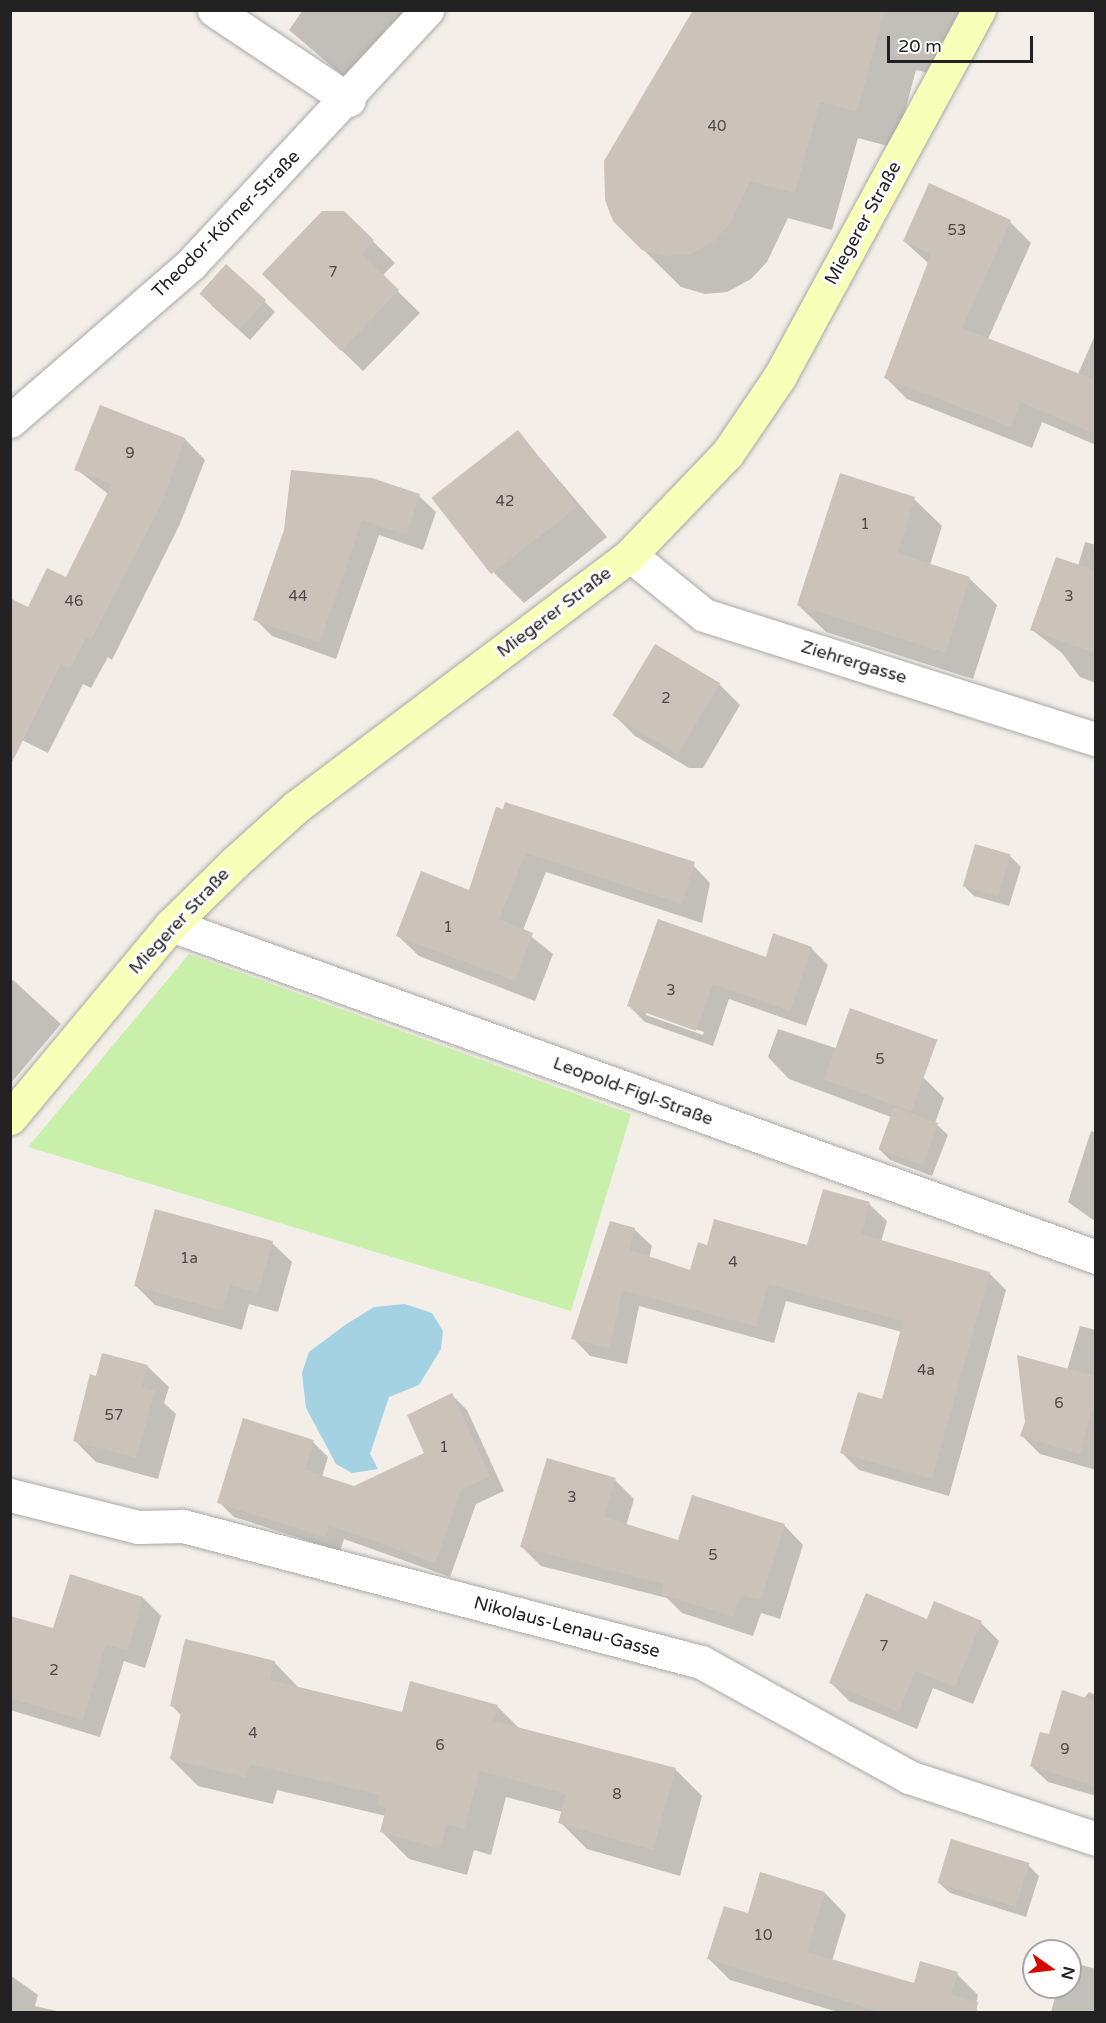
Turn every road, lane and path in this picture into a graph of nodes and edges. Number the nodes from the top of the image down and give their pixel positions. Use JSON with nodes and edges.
{"nodes":[{"id":1,"x":214,"y":10,"type":"edge"},
{"id":2,"x":427,"y":10,"type":"edge"},
{"id":3,"x":979,"y":10,"type":"edge"},
{"id":4,"x":349,"y":100,"type":"junction"},
{"id":5,"x":10,"y":421,"type":"edge"},
{"id":6,"x":630,"y":555,"type":"junction"},
{"id":7,"x":1095,"y":739,"type":"edge"},
{"id":8,"x":171,"y":925,"type":"junction"},
{"id":9,"x":10,"y":1118,"type":"edge"},
{"id":10,"x":1095,"y":1257,"type":"edge"},
{"id":11,"x":10,"y":1495,"type":"edge"},
{"id":12,"x":1095,"y":1839,"type":"edge"}],
"edges":[{"from":1,"to":4,"type":"street"},
{"from":2,"to":4,"type":"street","name":"Theodor-Körner-Straße"},
{"from":3,"to":6,"type":"main road","name":"Miegerer Straße"},
{"from":4,"to":5,"type":"street","name":"Theodor-Körner-Straße"},
{"from":6,"to":7,"type":"street","name":"Ziehrergasse"},
{"from":6,"to":8,"type":"main road","name":"Miegerer Straße"},
{"from":8,"to":9,"type":"main road","name":"Miegerer Straße"},
{"from":8,"to":10,"type":"street","name":"Leopold-Figl-Straße"},
{"from":11,"to":12,"type":"street","name":"Nikolaus-Lenau-Gasse"}]}
